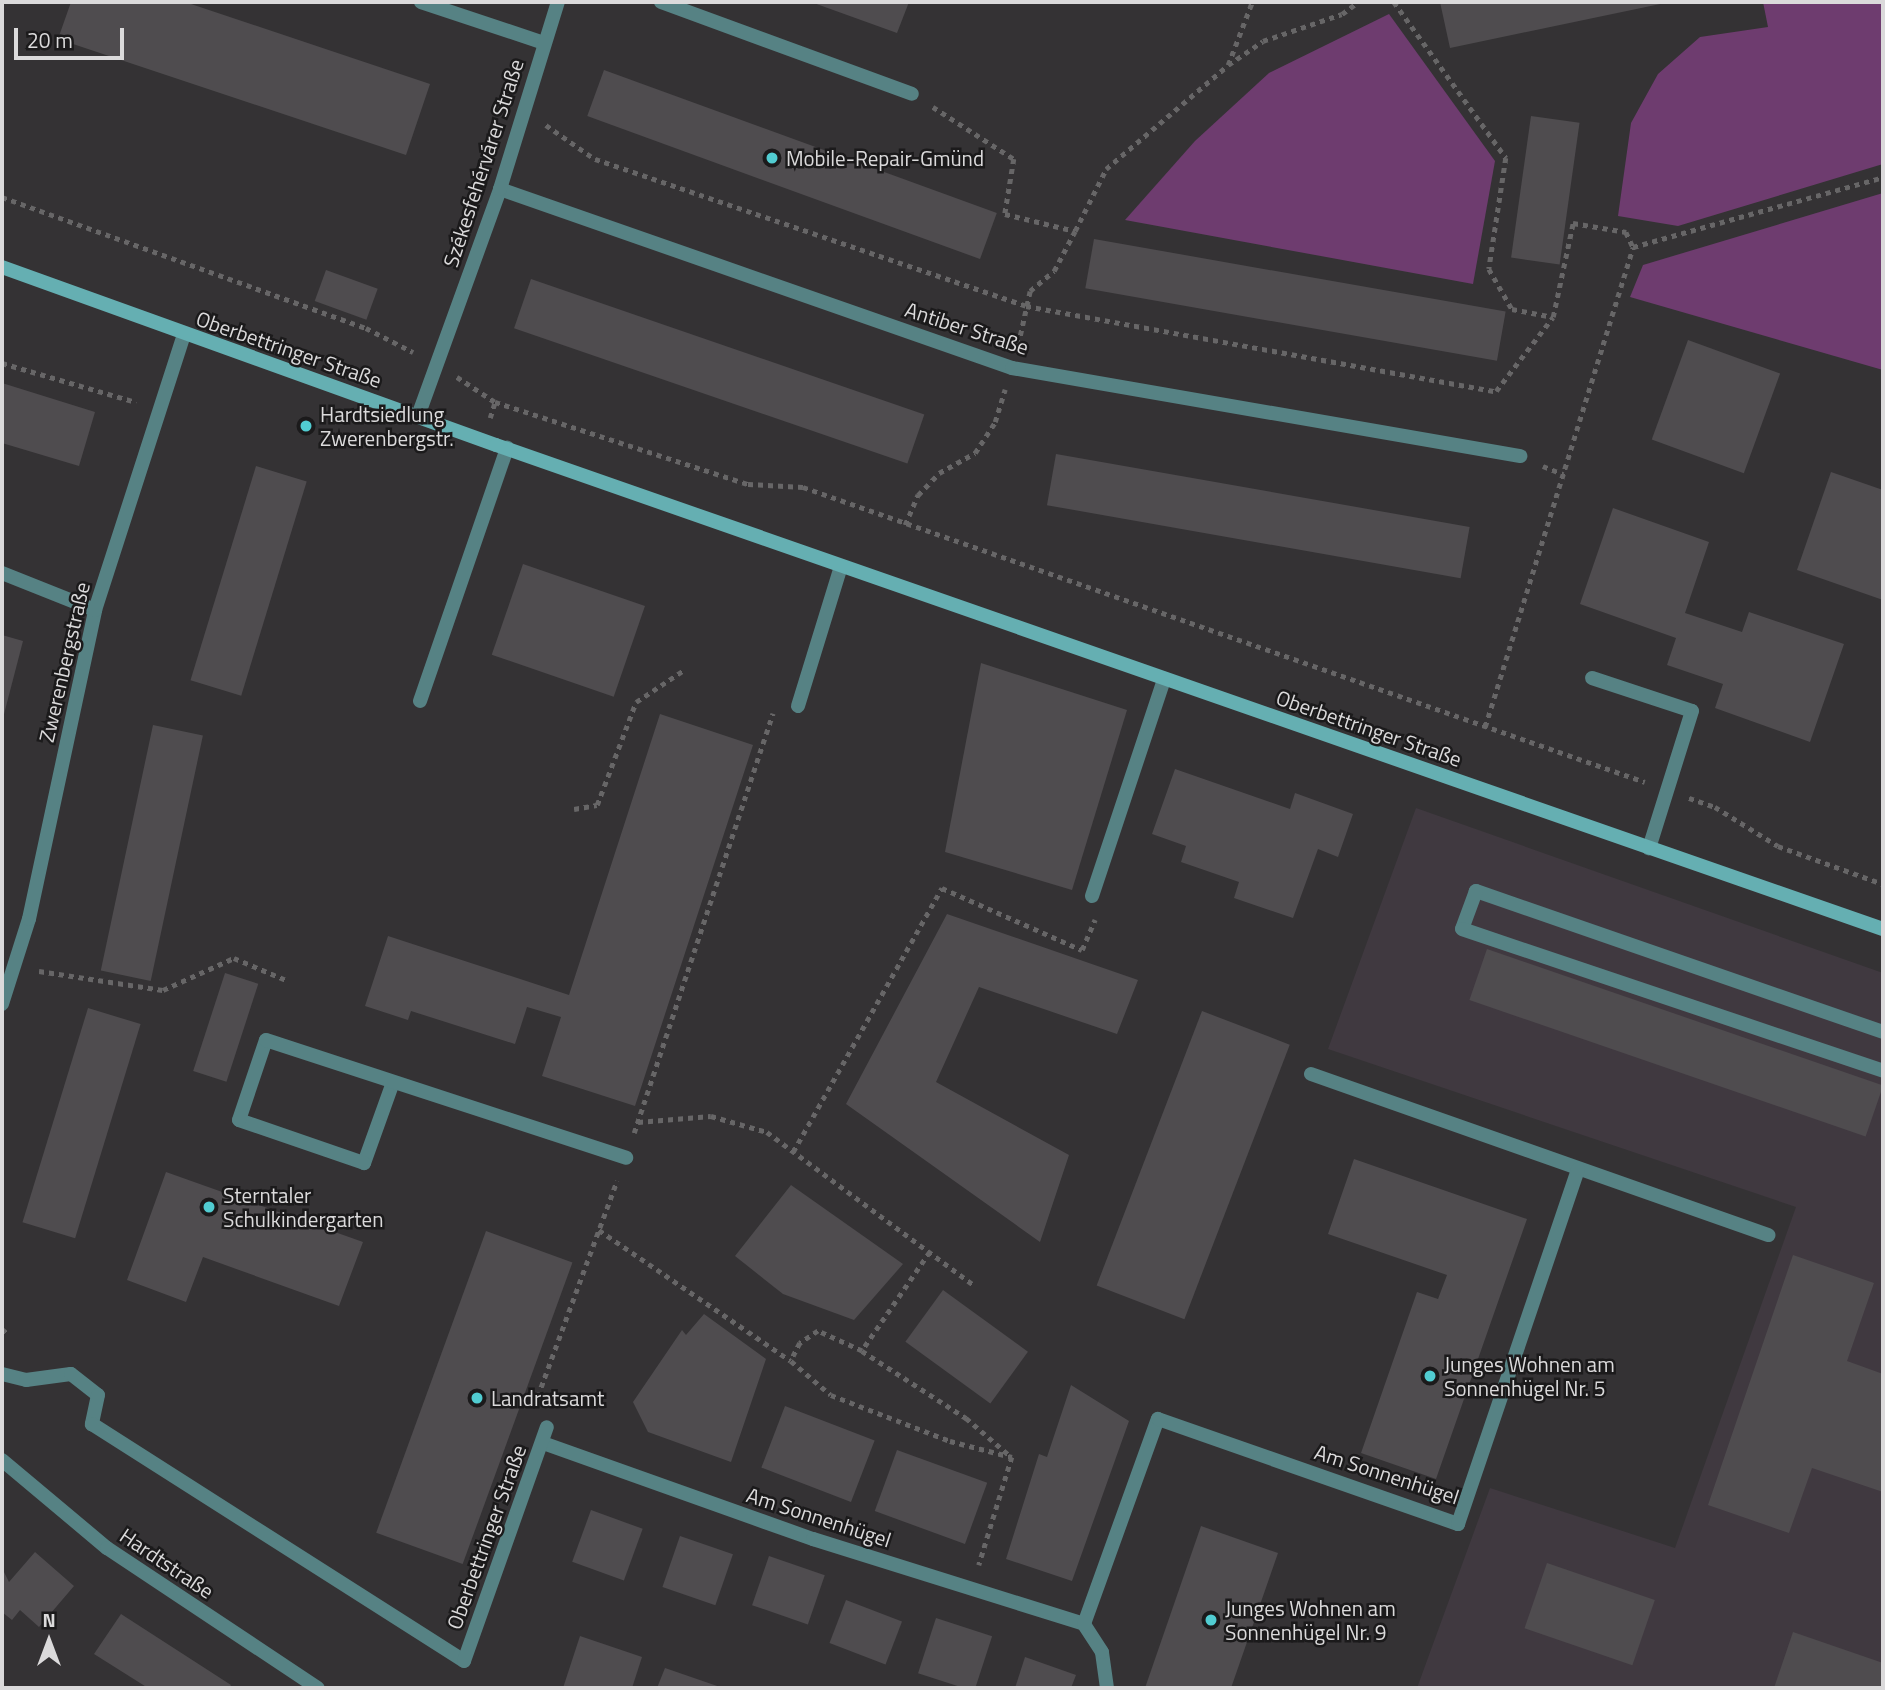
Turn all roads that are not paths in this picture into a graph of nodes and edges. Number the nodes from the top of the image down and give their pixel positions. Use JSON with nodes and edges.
{"nodes":[{"id":1,"x":421,"y":2,"type":"edge"},
{"id":2,"x":558,"y":2,"type":"edge"},
{"id":3,"x":661,"y":2,"type":"edge"},
{"id":4,"x":544,"y":43,"type":"junction"},
{"id":5,"x":912,"y":94,"type":"road end"},
{"id":6,"x":500,"y":189,"type":"junction"},
{"id":7,"x":2,"y":267,"type":"edge"},
{"id":8,"x":184,"y":335,"type":"junction"},
{"id":9,"x":418,"y":416,"type":"junction"},
{"id":10,"x":507,"y":448,"type":"junction"},
{"id":11,"x":1520,"y":456,"type":"dead end"},
{"id":12,"x":841,"y":566,"type":"junction"},
{"id":13,"x":2,"y":573,"type":"edge"},
{"id":14,"x":95,"y":610,"type":"junction"},
{"id":15,"x":1164,"y":678,"type":"junction"},
{"id":16,"x":1592,"y":678,"type":"dead end"},
{"id":17,"x":420,"y":701,"type":"dead end"},
{"id":18,"x":798,"y":706,"type":"dead end"},
{"id":19,"x":1649,"y":848,"type":"junction"},
{"id":20,"x":1092,"y":896,"type":"road end"},
{"id":21,"x":1883,"y":929,"type":"edge"},
{"id":22,"x":2,"y":1004,"type":"edge"},
{"id":23,"x":1883,"y":1032,"type":"edge"},
{"id":24,"x":1883,"y":1071,"type":"edge"},
{"id":25,"x":1311,"y":1074,"type":"dead end"},
{"id":26,"x":392,"y":1085,"type":"junction"},
{"id":27,"x":626,"y":1158,"type":"road end"},
{"id":28,"x":1578,"y":1170,"type":"junction"},
{"id":29,"x":1768,"y":1234,"type":"dead end"},
{"id":30,"x":2,"y":1374,"type":"edge"},
{"id":31,"x":547,"y":1427,"type":"dead end"},
{"id":32,"x":543,"y":1443,"type":"junction"},
{"id":33,"x":2,"y":1460,"type":"edge"},
{"id":34,"x":1084,"y":1625,"type":"junction"},
{"id":35,"x":318,"y":1688,"type":"edge"},
{"id":36,"x":1107,"y":1688,"type":"edge"}],
"edges":[{"from":1,"to":4,"type":"street"},
{"from":2,"to":4,"type":"street","name":"Székesfehérvárer Straße"},
{"from":3,"to":5,"type":"street"},
{"from":4,"to":6,"type":"street","name":"Székesfehérvárer Straße"},
{"from":6,"to":9,"type":"street","name":"Székesfehérvárer Straße"},
{"from":6,"to":11,"type":"street","name":"Antiber Straße"},
{"from":7,"to":8,"type":"street","name":"Oberbettringer Straße"},
{"from":8,"to":9,"type":"street","name":"Oberbettringer Straße"},
{"from":8,"to":14,"type":"street","name":"Zwerenbergstraße"},
{"from":9,"to":10,"type":"street","name":"Oberbettringer Straße"},
{"from":10,"to":12,"type":"street","name":"Oberbettringer Straße"},
{"from":10,"to":17,"type":"street"},
{"from":12,"to":15,"type":"street","name":"Oberbettringer Straße"},
{"from":12,"to":18,"type":"street"},
{"from":13,"to":14,"type":"street"},
{"from":14,"to":22,"type":"street","name":"Zwerenbergstraße"},
{"from":15,"to":19,"type":"street","name":"Oberbettringer Straße"},
{"from":15,"to":20,"type":"street"},
{"from":16,"to":19,"type":"street"},
{"from":19,"to":21,"type":"street","name":"Oberbettringer Straße"},
{"from":23,"to":24,"type":"street"},
{"from":25,"to":28,"type":"street"},
{"from":26,"to":26,"type":"street"},
{"from":26,"to":27,"type":"street"},
{"from":28,"to":29,"type":"street"},
{"from":28,"to":34,"type":"street","name":"Am Sonnenhügel"},
{"from":30,"to":32,"type":"street","name":"Oberbettringer Straße"},
{"from":31,"to":32,"type":"street","name":"Oberbettringer Straße"},
{"from":32,"to":34,"type":"street","name":"Am Sonnenhügel"},
{"from":33,"to":35,"type":"street","name":"Hardtstraße"},
{"from":34,"to":36,"type":"street"}]}
